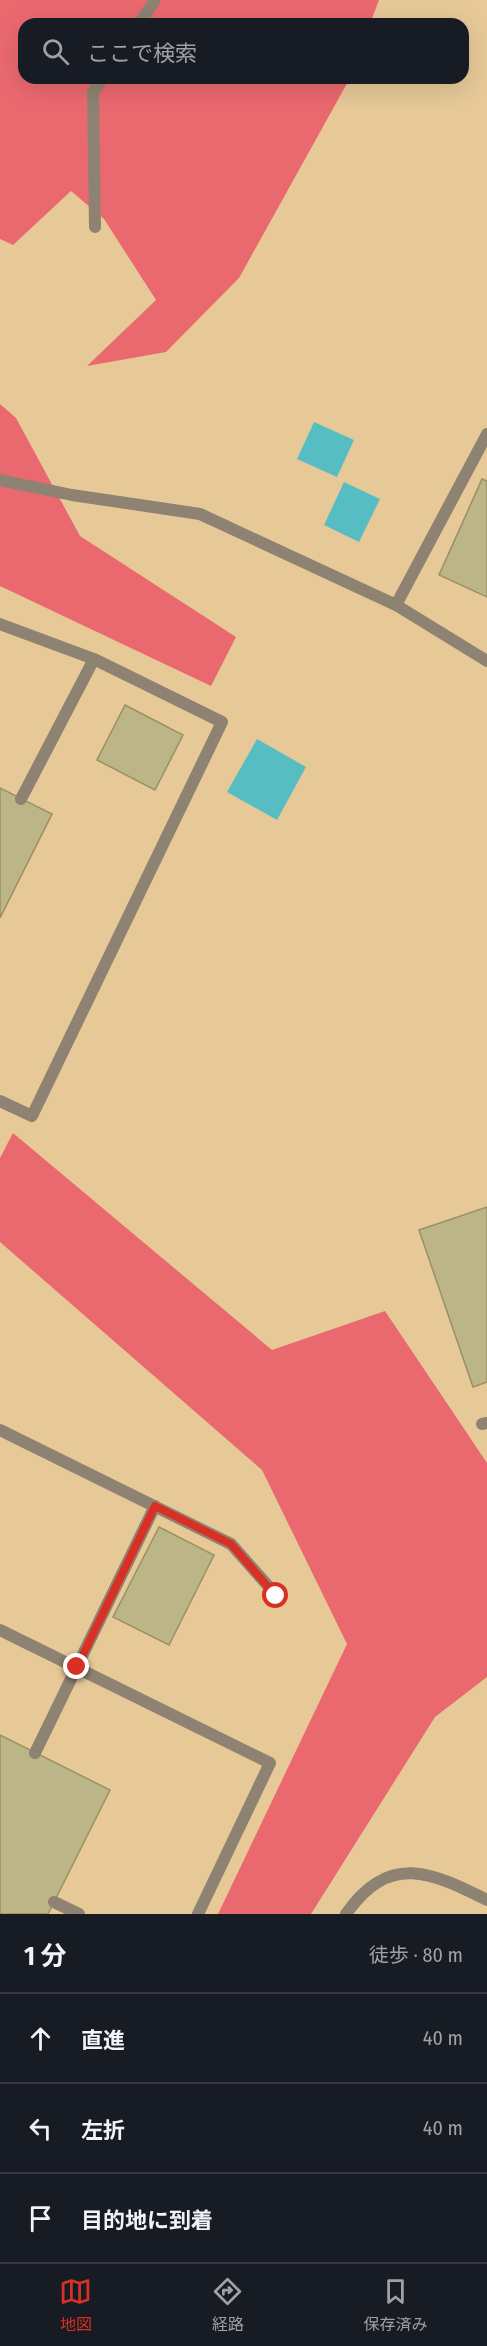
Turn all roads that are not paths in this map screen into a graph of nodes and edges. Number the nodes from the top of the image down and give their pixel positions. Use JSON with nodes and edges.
{"nodes":[{"id":1,"x":155,"y":0,"type":"edge"},
{"id":2,"x":143,"y":18,"type":"edge"},
{"id":3,"x":99,"y":84,"type":"edge"},
{"id":4,"x":95,"y":227,"type":"dead end"},
{"id":5,"x":487,"y":434,"type":"edge"},
{"id":6,"x":0,"y":480,"type":"edge"},
{"id":7,"x":396,"y":605,"type":"junction"},
{"id":8,"x":0,"y":624,"type":"edge"},
{"id":9,"x":94,"y":658,"type":"junction"},
{"id":10,"x":487,"y":661,"type":"edge"},
{"id":11,"x":21,"y":799,"type":"dead end"},
{"id":12,"x":0,"y":1101,"type":"edge"},
{"id":13,"x":0,"y":1430,"type":"edge"},
{"id":14,"x":155,"y":1506,"type":"junction"},
{"id":15,"x":276,"y":1596,"type":"dead end"},
{"id":16,"x":0,"y":1630,"type":"edge"},
{"id":17,"x":77,"y":1667,"type":"junction"},
{"id":18,"x":35,"y":1753,"type":"dead end"},
{"id":19,"x":487,"y":1900,"type":"edge"},
{"id":20,"x":54,"y":1902,"type":"dead end"},
{"id":21,"x":79,"y":1914,"type":"edge"},
{"id":22,"x":198,"y":1914,"type":"edge"},
{"id":23,"x":346,"y":1914,"type":"edge"}],
"edges":[{"from":1,"to":2,"type":"lane"},
{"from":3,"to":4,"type":"lane"},
{"from":5,"to":7,"type":"lane"},
{"from":6,"to":7,"type":"lane"},
{"from":7,"to":10,"type":"lane"},
{"from":8,"to":9,"type":"lane"},
{"from":9,"to":11,"type":"lane"},
{"from":9,"to":12,"type":"lane"},
{"from":13,"to":14,"type":"lane"},
{"from":14,"to":15,"type":"lane"},
{"from":14,"to":17,"type":"lane"},
{"from":16,"to":17,"type":"lane"},
{"from":17,"to":18,"type":"lane"},
{"from":17,"to":22,"type":"lane"},
{"from":19,"to":23,"type":"lane"},
{"from":20,"to":21,"type":"lane"}]}
